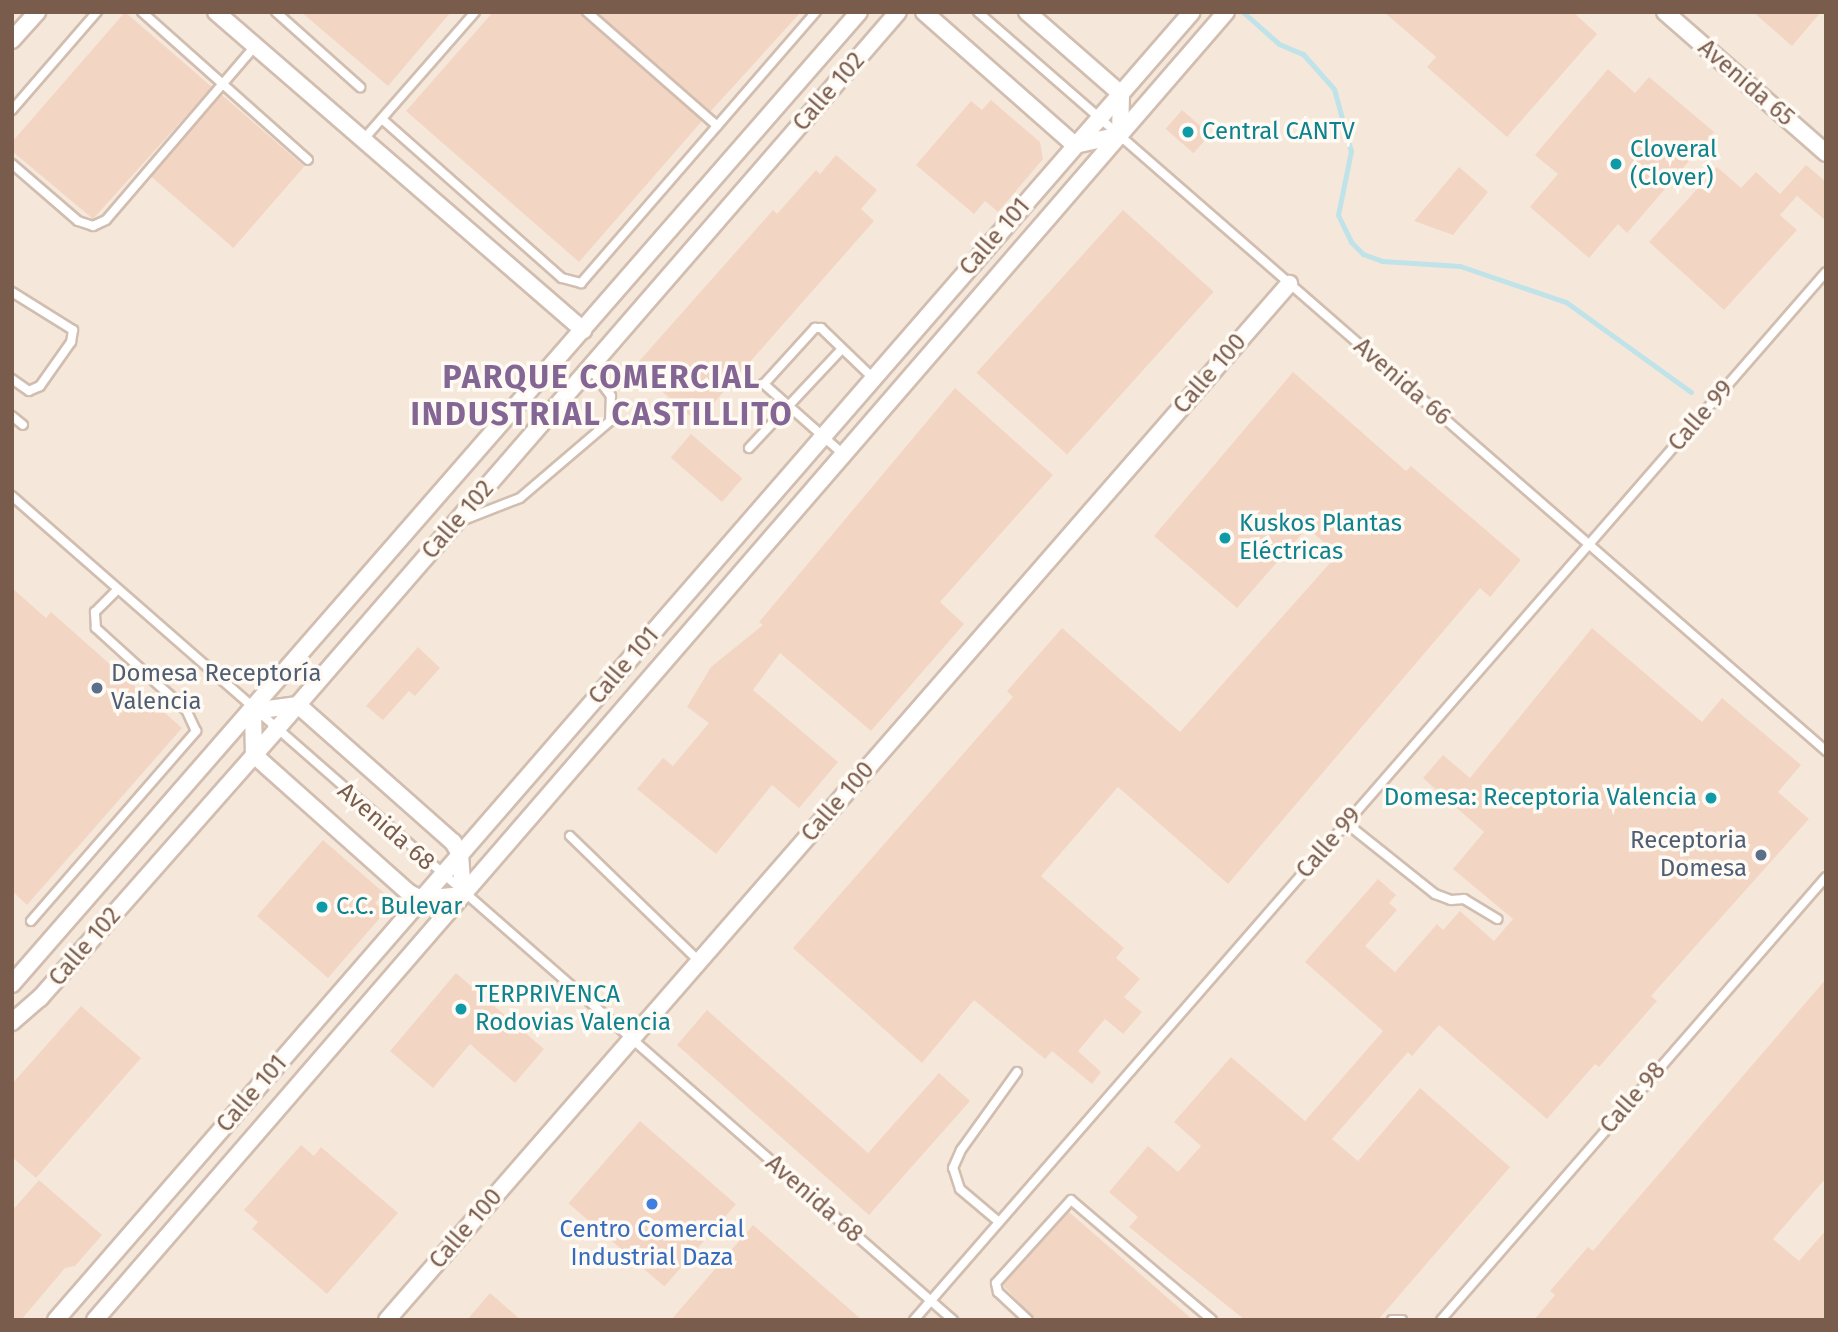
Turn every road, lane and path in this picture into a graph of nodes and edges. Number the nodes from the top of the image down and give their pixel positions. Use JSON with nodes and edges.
{"nodes":[{"id":1,"x":37,"y":12,"type":"edge"},
{"id":2,"x":97,"y":12,"type":"edge"},
{"id":3,"x":142,"y":12,"type":"edge"},
{"id":4,"x":216,"y":12,"type":"edge"},
{"id":5,"x":276,"y":12,"type":"edge"},
{"id":6,"x":475,"y":12,"type":"edge"},
{"id":7,"x":587,"y":12,"type":"edge"},
{"id":8,"x":816,"y":12,"type":"edge"},
{"id":9,"x":859,"y":12,"type":"edge"},
{"id":10,"x":898,"y":12,"type":"edge"},
{"id":11,"x":924,"y":12,"type":"edge"},
{"id":12,"x":978,"y":12,"type":"edge"},
{"id":13,"x":1027,"y":12,"type":"edge"},
{"id":14,"x":1226,"y":12,"type":"edge"},
{"id":15,"x":1665,"y":12,"type":"edge"},
{"id":16,"x":1191,"y":14,"type":"edge"},
{"id":17,"x":12,"y":40,"type":"edge"},
{"id":18,"x":255,"y":46,"type":"junction"},
{"id":19,"x":224,"y":85,"type":"junction"},
{"id":20,"x":360,"y":87,"type":"dead end"},
{"id":21,"x":1121,"y":94,"type":"junction"},
{"id":22,"x":12,"y":110,"type":"edge"},
{"id":23,"x":1100,"y":117,"type":"junction"},
{"id":24,"x":382,"y":118,"type":"junction"},
{"id":25,"x":718,"y":126,"type":"junction"},
{"id":26,"x":1119,"y":135,"type":"junction"},
{"id":27,"x":363,"y":140,"type":"junction"},
{"id":28,"x":1075,"y":145,"type":"junction"},
{"id":29,"x":1826,"y":153,"type":"edge"},
{"id":30,"x":308,"y":160,"type":"dead end"},
{"id":31,"x":12,"y":164,"type":"edge"},
{"id":32,"x":1826,"y":272,"type":"edge"},
{"id":33,"x":1289,"y":284,"type":"junction"},
{"id":34,"x":12,"y":292,"type":"edge"},
{"id":35,"x":583,"y":330,"type":"junction"},
{"id":36,"x":842,"y":349,"type":"junction"},
{"id":37,"x":590,"y":368,"type":"junction"},
{"id":38,"x":873,"y":378,"type":"junction"},
{"id":39,"x":12,"y":379,"type":"edge"},
{"id":40,"x":787,"y":409,"type":"junction"},
{"id":41,"x":12,"y":416,"type":"edge"},
{"id":42,"x":23,"y":425,"type":"dead end"},
{"id":43,"x":822,"y":437,"type":"junction"},
{"id":44,"x":749,"y":448,"type":"dead end"},
{"id":45,"x":844,"y":454,"type":"junction"},
{"id":46,"x":12,"y":496,"type":"edge"},
{"id":47,"x":456,"y":523,"type":"junction"},
{"id":48,"x":1589,"y":545,"type":"junction"},
{"id":49,"x":117,"y":590,"type":"junction"},
{"id":50,"x":298,"y":705,"type":"junction"},
{"id":51,"x":253,"y":711,"type":"junction"},
{"id":52,"x":275,"y":731,"type":"junction"},
{"id":53,"x":1826,"y":751,"type":"edge"},
{"id":54,"x":254,"y":755,"type":"junction"},
{"id":55,"x":1346,"y":823,"type":"junction"},
{"id":56,"x":569,"y":836,"type":"dead end"},
{"id":57,"x":460,"y":854,"type":"junction"},
{"id":58,"x":442,"y":876,"type":"junction"},
{"id":59,"x":1826,"y":877,"type":"edge"},
{"id":60,"x":463,"y":895,"type":"junction"},
{"id":61,"x":421,"y":900,"type":"junction"},
{"id":62,"x":1497,"y":919,"type":"dead end"},
{"id":63,"x":31,"y":921,"type":"dead end"},
{"id":64,"x":699,"y":961,"type":"junction"},
{"id":65,"x":12,"y":984,"type":"edge"},
{"id":66,"x":12,"y":1022,"type":"edge"},
{"id":67,"x":631,"y":1040,"type":"junction"},
{"id":68,"x":1017,"y":1072,"type":"dead end"},
{"id":69,"x":196,"y":1159,"type":"junction"},
{"id":70,"x":219,"y":1177,"type":"junction"},
{"id":71,"x":999,"y":1222,"type":"junction"},
{"id":72,"x":931,"y":1301,"type":"junction"},
{"id":73,"x":56,"y":1320,"type":"edge"},
{"id":74,"x":95,"y":1320,"type":"edge"},
{"id":75,"x":387,"y":1320,"type":"edge"},
{"id":76,"x":914,"y":1320,"type":"edge"},
{"id":77,"x":953,"y":1320,"type":"edge"},
{"id":78,"x":1028,"y":1320,"type":"edge"},
{"id":79,"x":1212,"y":1320,"type":"edge"},
{"id":80,"x":1392,"y":1320,"type":"edge"},
{"id":81,"x":1402,"y":1320,"type":"edge"},
{"id":82,"x":1441,"y":1320,"type":"edge"}],
"edges":[{"from":1,"to":17,"type":"street"},
{"from":2,"to":22,"type":"lane"},
{"from":3,"to":19,"type":"lane"},
{"from":4,"to":18,"type":"street"},
{"from":5,"to":20,"type":"lane"},
{"from":6,"to":24,"type":"lane"},
{"from":7,"to":25,"type":"lane"},
{"from":8,"to":25,"type":"lane"},
{"from":9,"to":35,"type":"street","name":"Calle 102"},
{"from":10,"to":37,"type":"street","name":"Calle 102"},
{"from":11,"to":28,"type":"street"},
{"from":12,"to":23,"type":"lane","name":"Avenida 66"},
{"from":13,"to":21,"type":"street"},
{"from":14,"to":26,"type":"street","name":"Calle 101"},
{"from":15,"to":29,"type":"street","name":"Avenida 65"},
{"from":16,"to":21,"type":"street","name":"Calle 101"},
{"from":18,"to":19,"type":"lane"},
{"from":18,"to":27,"type":"street"},
{"from":19,"to":30,"type":"lane"},
{"from":19,"to":31,"type":"lane"},
{"from":21,"to":23,"type":"street","name":"Calle 101"},
{"from":21,"to":26,"type":"street"},
{"from":23,"to":26,"type":"lane","name":"Avenida 66"},
{"from":23,"to":28,"type":"street","name":"Calle 101"},
{"from":24,"to":25,"type":"lane"},
{"from":24,"to":27,"type":"lane"},
{"from":26,"to":28,"type":"street"},
{"from":26,"to":33,"type":"lane","name":"Avenida 66"},
{"from":26,"to":45,"type":"street","name":"Calle 101"},
{"from":27,"to":35,"type":"street"},
{"from":28,"to":38,"type":"street","name":"Calle 101"},
{"from":32,"to":48,"type":"lane","name":"Calle 99"},
{"from":33,"to":48,"type":"lane","name":"Avenida 66"},
{"from":33,"to":64,"type":"street","name":"Calle 100"},
{"from":34,"to":39,"type":"lane"},
{"from":35,"to":51,"type":"street","name":"Calle 102"},
{"from":36,"to":38,"type":"lane"},
{"from":36,"to":40,"type":"lane"},
{"from":36,"to":40,"type":"lane"},
{"from":37,"to":47,"type":"street","name":"Calle 102"},
{"from":37,"to":47,"type":"lane"},
{"from":38,"to":43,"type":"street","name":"Calle 101"},
{"from":40,"to":43,"type":"lane"},
{"from":40,"to":44,"type":"lane"},
{"from":41,"to":42,"type":"lane"},
{"from":43,"to":45,"type":"lane"},
{"from":43,"to":57,"type":"street","name":"Calle 101"},
{"from":45,"to":60,"type":"street","name":"Calle 101"},
{"from":46,"to":49,"type":"lane","name":"Avenida 68"},
{"from":47,"to":50,"type":"street","name":"Calle 102"},
{"from":48,"to":53,"type":"lane","name":"Avenida 66"},
{"from":48,"to":55,"type":"lane","name":"Calle 99"},
{"from":49,"to":51,"type":"lane","name":"Avenida 68"},
{"from":49,"to":63,"type":"lane"},
{"from":50,"to":51,"type":"street"},
{"from":50,"to":52,"type":"street","name":"Calle 102"},
{"from":50,"to":57,"type":"street"},
{"from":51,"to":52,"type":"lane","name":"Avenida 68"},
{"from":51,"to":54,"type":"street"},
{"from":51,"to":65,"type":"street","name":"Calle 102"},
{"from":52,"to":54,"type":"street","name":"Calle 102"},
{"from":52,"to":58,"type":"lane","name":"Avenida 68"},
{"from":54,"to":61,"type":"street"},
{"from":54,"to":66,"type":"street","name":"Calle 102"},
{"from":55,"to":62,"type":"lane"},
{"from":55,"to":71,"type":"lane","name":"Calle 99"},
{"from":56,"to":64,"type":"lane"},
{"from":57,"to":58,"type":"street","name":"Calle 101"},
{"from":57,"to":60,"type":"street"},
{"from":58,"to":60,"type":"lane","name":"Avenida 68"},
{"from":58,"to":61,"type":"street","name":"Calle 101"},
{"from":59,"to":82,"type":"lane","name":"Calle 98"},
{"from":60,"to":61,"type":"street"},
{"from":60,"to":67,"type":"lane","name":"Avenida 68"},
{"from":60,"to":70,"type":"street","name":"Calle 101"},
{"from":61,"to":69,"type":"street","name":"Calle 101"},
{"from":64,"to":67,"type":"street","name":"Calle 100"},
{"from":67,"to":72,"type":"lane","name":"Avenida 68"},
{"from":67,"to":75,"type":"street","name":"Calle 100"},
{"from":68,"to":71,"type":"lane"},
{"from":69,"to":70,"type":"street"},
{"from":69,"to":73,"type":"street","name":"Calle 101"},
{"from":70,"to":74,"type":"street","name":"Calle 101"},
{"from":71,"to":72,"type":"lane","name":"Calle 99"},
{"from":72,"to":76,"type":"lane","name":"Calle 99"},
{"from":72,"to":77,"type":"lane","name":"Avenida 68"},
{"from":78,"to":79,"type":"lane"},
{"from":80,"to":81,"type":"lane"}]}
